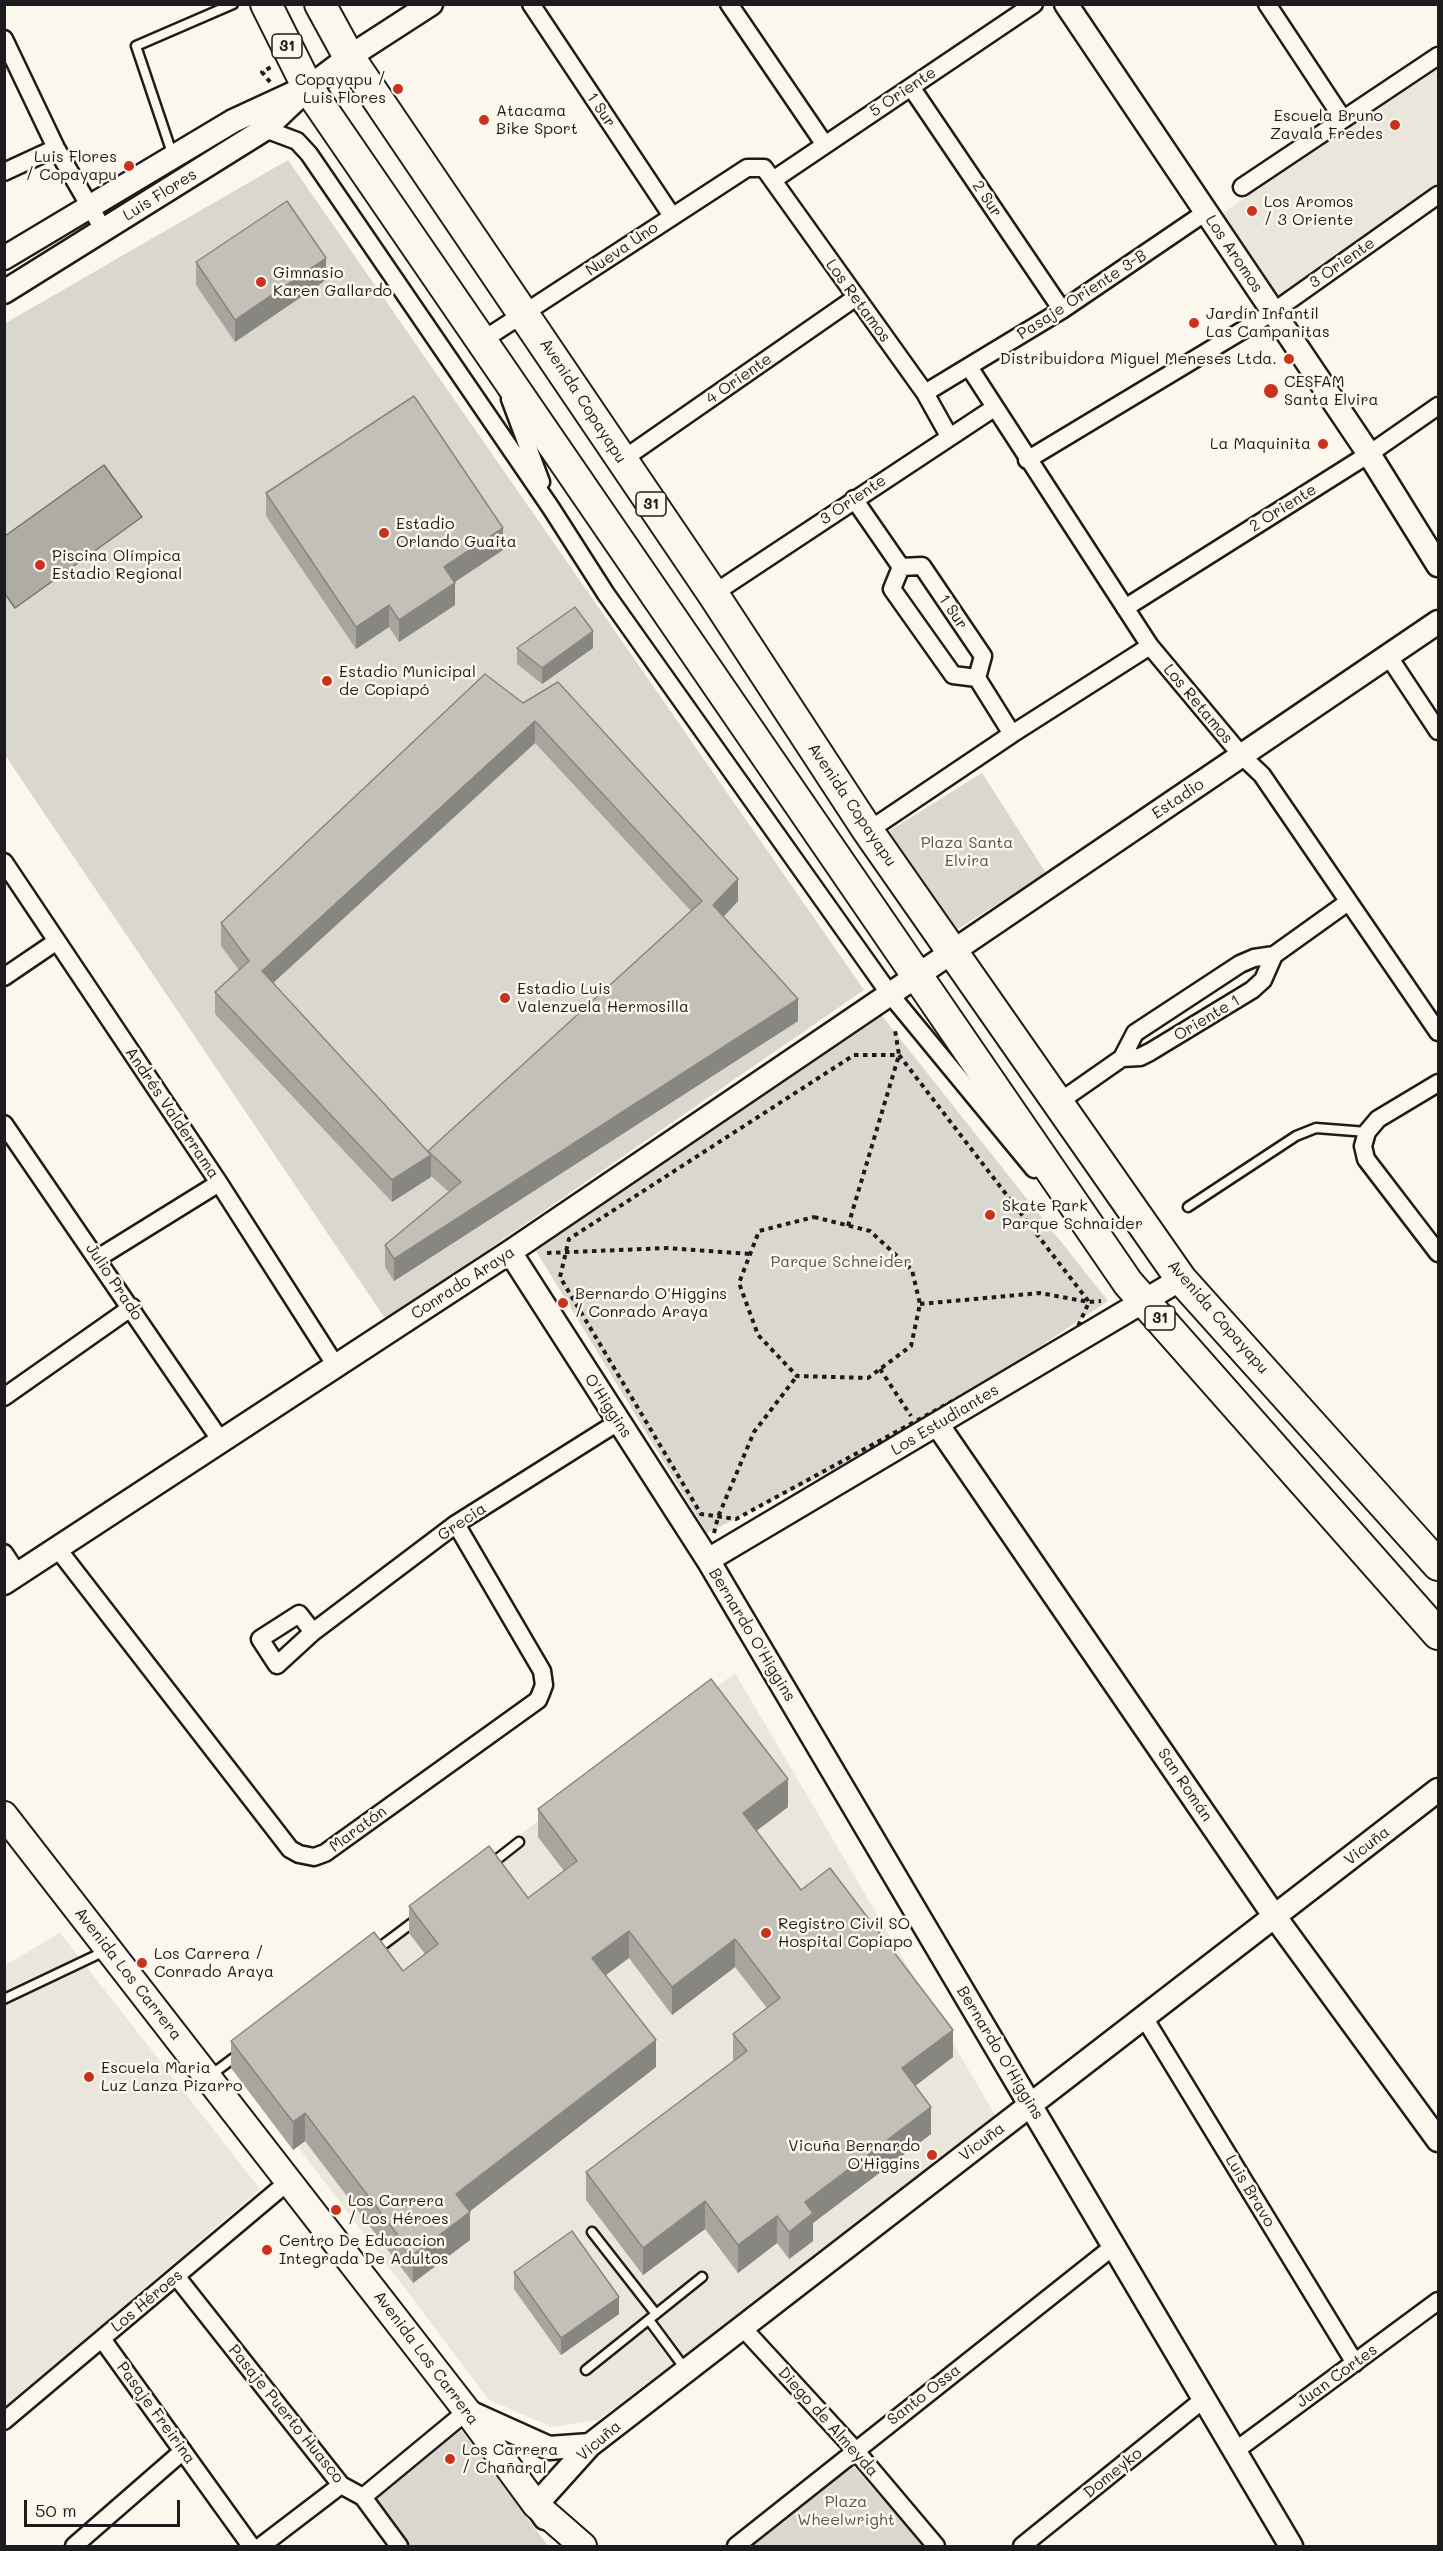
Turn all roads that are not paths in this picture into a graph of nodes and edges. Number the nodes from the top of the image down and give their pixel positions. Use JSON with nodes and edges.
{"nodes":[{"id":1,"x":233,"y":4,"type":"edge"},
{"id":2,"x":266,"y":4,"type":"edge"},
{"id":3,"x":320,"y":4,"type":"edge"},
{"id":4,"x":431,"y":4,"type":"edge"},
{"id":5,"x":531,"y":4,"type":"edge"},
{"id":6,"x":729,"y":4,"type":"edge"},
{"id":7,"x":1034,"y":4,"type":"edge"},
{"id":8,"x":1066,"y":4,"type":"edge"},
{"id":9,"x":1267,"y":4,"type":"edge"},
{"id":10,"x":4,"y":39,"type":"edge"},
{"id":11,"x":1438,"y":56,"type":"edge"},
{"id":12,"x":349,"y":57,"type":"junction"},
{"id":13,"x":911,"y":87,"type":"junction"},
{"id":14,"x":308,"y":88,"type":"junction"},
{"id":15,"x":1343,"y":119,"type":"junction"},
{"id":16,"x":265,"y":129,"type":"junction"},
{"id":17,"x":825,"y":145,"type":"junction"},
{"id":18,"x":56,"y":148,"type":"junction"},
{"id":19,"x":173,"y":157,"type":"junction"},
{"id":20,"x":4,"y":171,"type":"edge"},
{"id":21,"x":769,"y":174,"type":"junction"},
{"id":22,"x":1242,"y":187,"type":"dead end"},
{"id":23,"x":1438,"y":195,"type":"edge"},
{"id":24,"x":90,"y":206,"type":"junction"},
{"id":25,"x":1206,"y":212,"type":"junction"},
{"id":26,"x":672,"y":216,"type":"junction"},
{"id":27,"x":104,"y":231,"type":"junction"},
{"id":28,"x":4,"y":258,"type":"edge"},
{"id":29,"x":4,"y":292,"type":"edge"},
{"id":30,"x":855,"y":298,"type":"junction"},
{"id":31,"x":1062,"y":310,"type":"junction"},
{"id":32,"x":1273,"y":312,"type":"junction"},
{"id":33,"x":525,"y":313,"type":"junction"},
{"id":34,"x":489,"y":350,"type":"junction"},
{"id":35,"x":969,"y":367,"type":"junction"},
{"id":36,"x":925,"y":393,"type":"junction"},
{"id":37,"x":1438,"y":406,"type":"edge"},
{"id":38,"x":994,"y":408,"type":"junction"},
{"id":39,"x":949,"y":436,"type":"junction"},
{"id":40,"x":1369,"y":454,"type":"junction"},
{"id":41,"x":622,"y":460,"type":"junction"},
{"id":42,"x":1027,"y":460,"type":"junction"},
{"id":43,"x":854,"y":499,"type":"junction"},
{"id":44,"x":551,"y":508,"type":"junction"},
{"id":45,"x":1438,"y":565,"type":"edge"},
{"id":46,"x":901,"y":567,"type":"junction"},
{"id":47,"x":713,"y":594,"type":"junction"},
{"id":48,"x":1125,"y":608,"type":"junction"},
{"id":49,"x":1438,"y":622,"type":"edge"},
{"id":50,"x":1150,"y":646,"type":"junction"},
{"id":51,"x":1389,"y":657,"type":"junction"},
{"id":52,"x":977,"y":678,"type":"junction"},
{"id":53,"x":1438,"y":731,"type":"edge"},
{"id":54,"x":1012,"y":734,"type":"junction"},
{"id":55,"x":1242,"y":756,"type":"junction"},
{"id":56,"x":868,"y":831,"type":"junction"},
{"id":57,"x":4,"y":862,"type":"edge"},
{"id":58,"x":1348,"y":902,"type":"junction"},
{"id":59,"x":57,"y":941,"type":"junction"},
{"id":60,"x":951,"y":952,"type":"junction"},
{"id":61,"x":1274,"y":955,"type":"junction"},
{"id":62,"x":917,"y":975,"type":"junction"},
{"id":63,"x":4,"y":977,"type":"edge"},
{"id":64,"x":889,"y":993,"type":"junction"},
{"id":65,"x":1438,"y":1032,"type":"edge"},
{"id":66,"x":1122,"y":1058,"type":"junction"},
{"id":67,"x":1438,"y":1083,"type":"edge"},
{"id":68,"x":1059,"y":1102,"type":"junction"},
{"id":69,"x":6,"y":1130,"type":"edge"},
{"id":70,"x":1367,"y":1132,"type":"junction"},
{"id":71,"x":219,"y":1183,"type":"junction"},
{"id":72,"x":1188,"y":1207,"type":"dead end"},
{"id":73,"x":510,"y":1252,"type":"junction"},
{"id":74,"x":1438,"y":1253,"type":"edge"},
{"id":75,"x":98,"y":1257,"type":"junction"},
{"id":76,"x":1181,"y":1279,"type":"junction"},
{"id":77,"x":1136,"y":1292,"type":"junction"},
{"id":78,"x":132,"y":1307,"type":"junction"},
{"id":79,"x":336,"y":1366,"type":"junction"},
{"id":80,"x":4,"y":1398,"type":"edge"},
{"id":81,"x":618,"y":1422,"type":"junction"},
{"id":82,"x":938,"y":1424,"type":"junction"},
{"id":83,"x":222,"y":1441,"type":"junction"},
{"id":84,"x":456,"y":1524,"type":"junction"},
{"id":85,"x":57,"y":1548,"type":"junction"},
{"id":86,"x":4,"y":1553,"type":"edge"},
{"id":87,"x":708,"y":1560,"type":"junction"},
{"id":88,"x":1438,"y":1565,"type":"edge"},
{"id":89,"x":11,"y":1578,"type":"edge"},
{"id":90,"x":313,"y":1632,"type":"dead end"},
{"id":91,"x":1438,"y":1634,"type":"edge"},
{"id":92,"x":1438,"y":1790,"type":"edge"},
{"id":93,"x":4,"y":1815,"type":"edge"},
{"id":94,"x":519,"y":1842,"type":"dead end"},
{"id":95,"x":482,"y":1870,"type":"edge"},
{"id":96,"x":426,"y":1912,"type":"edge"},
{"id":97,"x":1275,"y":1917,"type":"junction"},
{"id":98,"x":109,"y":1949,"type":"junction"},
{"id":99,"x":370,"y":1954,"type":"edge"},
{"id":100,"x":4,"y":1999,"type":"edge"},
{"id":101,"x":1145,"y":2019,"type":"junction"},
{"id":102,"x":249,"y":2046,"type":"edge"},
{"id":103,"x":208,"y":2077,"type":"junction"},
{"id":104,"x":1031,"y":2105,"type":"junction"},
{"id":105,"x":1438,"y":2140,"type":"edge"},
{"id":106,"x":290,"y":2181,"type":"junction"},
{"id":107,"x":592,"y":2232,"type":"dead end"},
{"id":108,"x":1114,"y":2246,"type":"junction"},
{"id":109,"x":176,"y":2276,"type":"junction"},
{"id":110,"x":702,"y":2277,"type":"dead end"},
{"id":111,"x":1438,"y":2301,"type":"edge"},
{"id":112,"x":656,"y":2314,"type":"junction"},
{"id":113,"x":649,"y":2320,"type":"junction"},
{"id":114,"x":742,"y":2327,"type":"junction"},
{"id":115,"x":102,"y":2339,"type":"junction"},
{"id":116,"x":1355,"y":2363,"type":"junction"},
{"id":117,"x":586,"y":2370,"type":"dead end"},
{"id":118,"x":687,"y":2371,"type":"junction"},
{"id":119,"x":1204,"y":2399,"type":"junction"},
{"id":120,"x":467,"y":2411,"type":"junction"},
{"id":121,"x":4,"y":2421,"type":"edge"},
{"id":122,"x":590,"y":2445,"type":"junction"},
{"id":123,"x":855,"y":2450,"type":"junction"},
{"id":124,"x":183,"y":2451,"type":"junction"},
{"id":125,"x":1235,"y":2451,"type":"junction"},
{"id":126,"x":341,"y":2484,"type":"junction"},
{"id":127,"x":363,"y":2497,"type":"junction"},
{"id":128,"x":536,"y":2505,"type":"junction"},
{"id":129,"x":76,"y":2546,"type":"edge"},
{"id":130,"x":251,"y":2547,"type":"edge"},
{"id":131,"x":261,"y":2547,"type":"edge"},
{"id":132,"x":399,"y":2547,"type":"edge"},
{"id":133,"x":565,"y":2547,"type":"edge"},
{"id":134,"x":583,"y":2547,"type":"edge"},
{"id":135,"x":593,"y":2547,"type":"edge"},
{"id":136,"x":736,"y":2547,"type":"edge"},
{"id":137,"x":936,"y":2547,"type":"edge"},
{"id":138,"x":1022,"y":2547,"type":"edge"},
{"id":139,"x":1291,"y":2547,"type":"edge"}],
"edges":[{"from":1,"to":19,"type":"lane"},
{"from":2,"to":14,"type":"highway","number":"31"},
{"from":3,"to":12,"type":"highway","name":"Avenida Copayapu","number":"31"},
{"from":4,"to":12,"type":"street","name":"Luis Flores"},
{"from":5,"to":26,"type":"street","name":"1 Sur"},
{"from":6,"to":17,"type":"street"},
{"from":7,"to":13,"type":"street","name":"5 Oriente"},
{"from":8,"to":25,"type":"street","name":"Los Aromos"},
{"from":9,"to":15,"type":"street"},
{"from":10,"to":18,"type":"street"},
{"from":11,"to":15,"type":"street"},
{"from":12,"to":14,"type":"street","name":"Luis Flores"},
{"from":12,"to":33,"type":"highway","name":"Avenida Copayapu","number":"31"},
{"from":13,"to":17,"type":"street","name":"5 Oriente"},
{"from":13,"to":31,"type":"street","name":"2 Sur"},
{"from":14,"to":16,"type":"street","name":"Luis Flores"},
{"from":14,"to":19,"type":"street","name":"Luis Flores"},
{"from":14,"to":34,"type":"highway","number":"31"},
{"from":15,"to":22,"type":"street"},
{"from":16,"to":27,"type":"street","name":"Luis Flores"},
{"from":16,"to":44,"type":"street"},
{"from":17,"to":21,"type":"street","name":"5 Oriente"},
{"from":18,"to":20,"type":"street"},
{"from":18,"to":24,"type":"street"},
{"from":19,"to":24,"type":"street","name":"Luis Flores"},
{"from":21,"to":26,"type":"street","name":"Nueva Uno"},
{"from":21,"to":30,"type":"street","name":"Los Retamos"},
{"from":23,"to":32,"type":"street","name":"3 Oriente"},
{"from":24,"to":27,"type":"street"},
{"from":24,"to":28,"type":"street","name":"Luis Flores"},
{"from":25,"to":31,"type":"street","name":"Pasaje Oriente 3-B"},
{"from":25,"to":32,"type":"street","name":"Los Aromos"},
{"from":26,"to":33,"type":"street","name":"Nueva Uno"},
{"from":27,"to":29,"type":"street","name":"Luis Flores"},
{"from":30,"to":36,"type":"street","name":"Los Retamos"},
{"from":30,"to":41,"type":"street","name":"4 Oriente"},
{"from":31,"to":35,"type":"street","name":"Pasaje Oriente 3-B"},
{"from":32,"to":40,"type":"street","name":"Los Aromos"},
{"from":32,"to":42,"type":"street","name":"3 Oriente"},
{"from":33,"to":34,"type":"street","name":"Nueva Uno"},
{"from":33,"to":41,"type":"highway","name":"Avenida Copayapu","number":"31"},
{"from":34,"to":44,"type":"street"},
{"from":34,"to":62,"type":"highway","number":"31"},
{"from":35,"to":36,"type":"street","name":"Pasaje Oriente 3-B"},
{"from":35,"to":38,"type":"street","name":"Los Retamos"},
{"from":36,"to":39,"type":"street","name":"Los Retamos"},
{"from":37,"to":40,"type":"street","name":"2 Oriente"},
{"from":38,"to":39,"type":"street","name":"3 Oriente"},
{"from":38,"to":42,"type":"street","name":"Los Retamos"},
{"from":39,"to":43,"type":"street","name":"3 Oriente"},
{"from":40,"to":45,"type":"street","name":"Los Aromos"},
{"from":40,"to":48,"type":"street","name":"2 Oriente"},
{"from":41,"to":47,"type":"highway","name":"Avenida Copayapu","number":"31"},
{"from":42,"to":48,"type":"street","name":"Los Retamos"},
{"from":43,"to":46,"type":"street"},
{"from":43,"to":47,"type":"street","name":"3 Oriente"},
{"from":44,"to":64,"type":"street"},
{"from":46,"to":52,"type":"street","name":"1 Sur"},
{"from":46,"to":52,"type":"street"},
{"from":47,"to":56,"type":"highway","name":"Avenida Copayapu","number":"31"},
{"from":48,"to":50,"type":"street","name":"Los Retamos"},
{"from":49,"to":51,"type":"street","name":"Estadio"},
{"from":50,"to":54,"type":"street"},
{"from":50,"to":55,"type":"street","name":"Los Retamos"},
{"from":51,"to":53,"type":"street"},
{"from":51,"to":55,"type":"street","name":"Estadio"},
{"from":52,"to":54,"type":"street"},
{"from":54,"to":56,"type":"street"},
{"from":55,"to":58,"type":"street","name":"Los Retamos"},
{"from":55,"to":60,"type":"street","name":"Estadio"},
{"from":56,"to":60,"type":"highway","name":"Avenida Copayapu","number":"31"},
{"from":57,"to":59,"type":"street","name":"Andrés Valderrama"},
{"from":58,"to":61,"type":"street","name":"Oriente 1"},
{"from":58,"to":65,"type":"street","name":"Los Retamos"},
{"from":59,"to":63,"type":"street"},
{"from":59,"to":71,"type":"street","name":"Andrés Valderrama"},
{"from":60,"to":62,"type":"street","name":"Estadio"},
{"from":60,"to":68,"type":"highway","name":"Avenida Copayapu","number":"31"},
{"from":61,"to":66,"type":"street","name":"Oriente 1"},
{"from":61,"to":66,"type":"street","name":"Oriente 1"},
{"from":62,"to":64,"type":"street","name":"Conrado Araya"},
{"from":62,"to":77,"type":"highway","number":"31"},
{"from":64,"to":73,"type":"street","name":"Conrado Araya"},
{"from":64,"to":77,"type":"street"},
{"from":66,"to":68,"type":"street","name":"Oriente 1"},
{"from":67,"to":70,"type":"street"},
{"from":68,"to":76,"type":"highway","name":"Avenida Copayapu","number":"31"},
{"from":69,"to":75,"type":"street","name":"Julio Prado"},
{"from":70,"to":72,"type":"lane"},
{"from":70,"to":74,"type":"street"},
{"from":71,"to":75,"type":"street"},
{"from":71,"to":79,"type":"street","name":"Andrés Valderrama"},
{"from":73,"to":79,"type":"street","name":"Conrado Araya"},
{"from":73,"to":81,"type":"street","name":"O'Higgins"},
{"from":75,"to":78,"type":"street","name":"Julio Prado"},
{"from":76,"to":77,"type":"street","name":"Los Estudiantes"},
{"from":76,"to":88,"type":"highway","name":"Avenida Copayapu","number":"31"},
{"from":77,"to":82,"type":"street","name":"Los Estudiantes"},
{"from":77,"to":91,"type":"highway","number":"31"},
{"from":78,"to":80,"type":"street"},
{"from":78,"to":83,"type":"street","name":"Julio Prado"},
{"from":79,"to":83,"type":"street","name":"Conrado Araya"},
{"from":81,"to":84,"type":"street","name":"Grecia"},
{"from":81,"to":87,"type":"street","name":"O'Higgins"},
{"from":82,"to":87,"type":"street","name":"Los Estudiantes"},
{"from":82,"to":97,"type":"street","name":"San Román"},
{"from":83,"to":85,"type":"street","name":"Conrado Araya"},
{"from":84,"to":85,"type":"street","name":"Maratón"},
{"from":84,"to":90,"type":"street","name":"Grecia"},
{"from":85,"to":89,"type":"street","name":"Conrado Araya"},
{"from":86,"to":89,"type":"street"},
{"from":87,"to":104,"type":"street","name":"Bernardo O'Higgins"},
{"from":92,"to":97,"type":"street","name":"Vicuña"},
{"from":93,"to":98,"type":"main road","name":"Avenida Los Carrera"},
{"from":94,"to":95,"type":"lane"},
{"from":96,"to":99,"type":"lane"},
{"from":97,"to":101,"type":"street","name":"Vicuña"},
{"from":97,"to":105,"type":"street","name":"San Román"},
{"from":98,"to":100,"type":"lane"},
{"from":98,"to":103,"type":"main road","name":"Avenida Los Carrera"},
{"from":101,"to":104,"type":"street","name":"Vicuña"},
{"from":101,"to":116,"type":"street","name":"Luis Bravo"},
{"from":102,"to":103,"type":"lane"},
{"from":103,"to":106,"type":"main road","name":"Avenida Los Carrera"},
{"from":104,"to":108,"type":"street","name":"Bernardo O'Higgins"},
{"from":104,"to":114,"type":"street","name":"Vicuña"},
{"from":106,"to":109,"type":"street","name":"Los Héroes"},
{"from":106,"to":120,"type":"main road","name":"Avenida Los Carrera"},
{"from":107,"to":112,"type":"lane"},
{"from":108,"to":119,"type":"street","name":"Bernardo O'Higgins"},
{"from":108,"to":123,"type":"street","name":"Santo Ossa"},
{"from":109,"to":115,"type":"street","name":"Los Héroes"},
{"from":109,"to":126,"type":"street","name":"Pasaje Puerto Huasco"},
{"from":110,"to":112,"type":"lane"},
{"from":111,"to":116,"type":"street","name":"Juan Cortes"},
{"from":112,"to":113,"type":"lane"},
{"from":113,"to":117,"type":"lane"},
{"from":113,"to":118,"type":"lane"},
{"from":114,"to":118,"type":"street","name":"Vicuña"},
{"from":114,"to":123,"type":"street","name":"Diego de Almeyda"},
{"from":115,"to":121,"type":"street","name":"Los Héroes"},
{"from":115,"to":124,"type":"street","name":"Pasaje Freirina"},
{"from":116,"to":125,"type":"street","name":"Juan Cortes"},
{"from":118,"to":122,"type":"street","name":"Vicuña"},
{"from":119,"to":125,"type":"street","name":"Bernardo O'Higgins"},
{"from":119,"to":138,"type":"street","name":"Domeyko"},
{"from":120,"to":122,"type":"street"},
{"from":120,"to":127,"type":"street"},
{"from":120,"to":128,"type":"main road","name":"Avenida Los Carrera"},
{"from":122,"to":128,"type":"street","name":"Vicuña"},
{"from":123,"to":136,"type":"street","name":"Santo Ossa"},
{"from":123,"to":137,"type":"street","name":"Diego de Almeyda"},
{"from":124,"to":129,"type":"street"},
{"from":124,"to":130,"type":"street","name":"Pasaje Freirina"},
{"from":125,"to":139,"type":"street","name":"Bernardo O'Higgins"},
{"from":126,"to":127,"type":"street","name":"Pasaje Puerto Huasco"},
{"from":126,"to":131,"type":"street"},
{"from":127,"to":132,"type":"street","name":"Pasaje Puerto Huasco"},
{"from":128,"to":133,"type":"street"},
{"from":128,"to":134,"type":"main road"},
{"from":128,"to":135,"type":"main road"}]}
